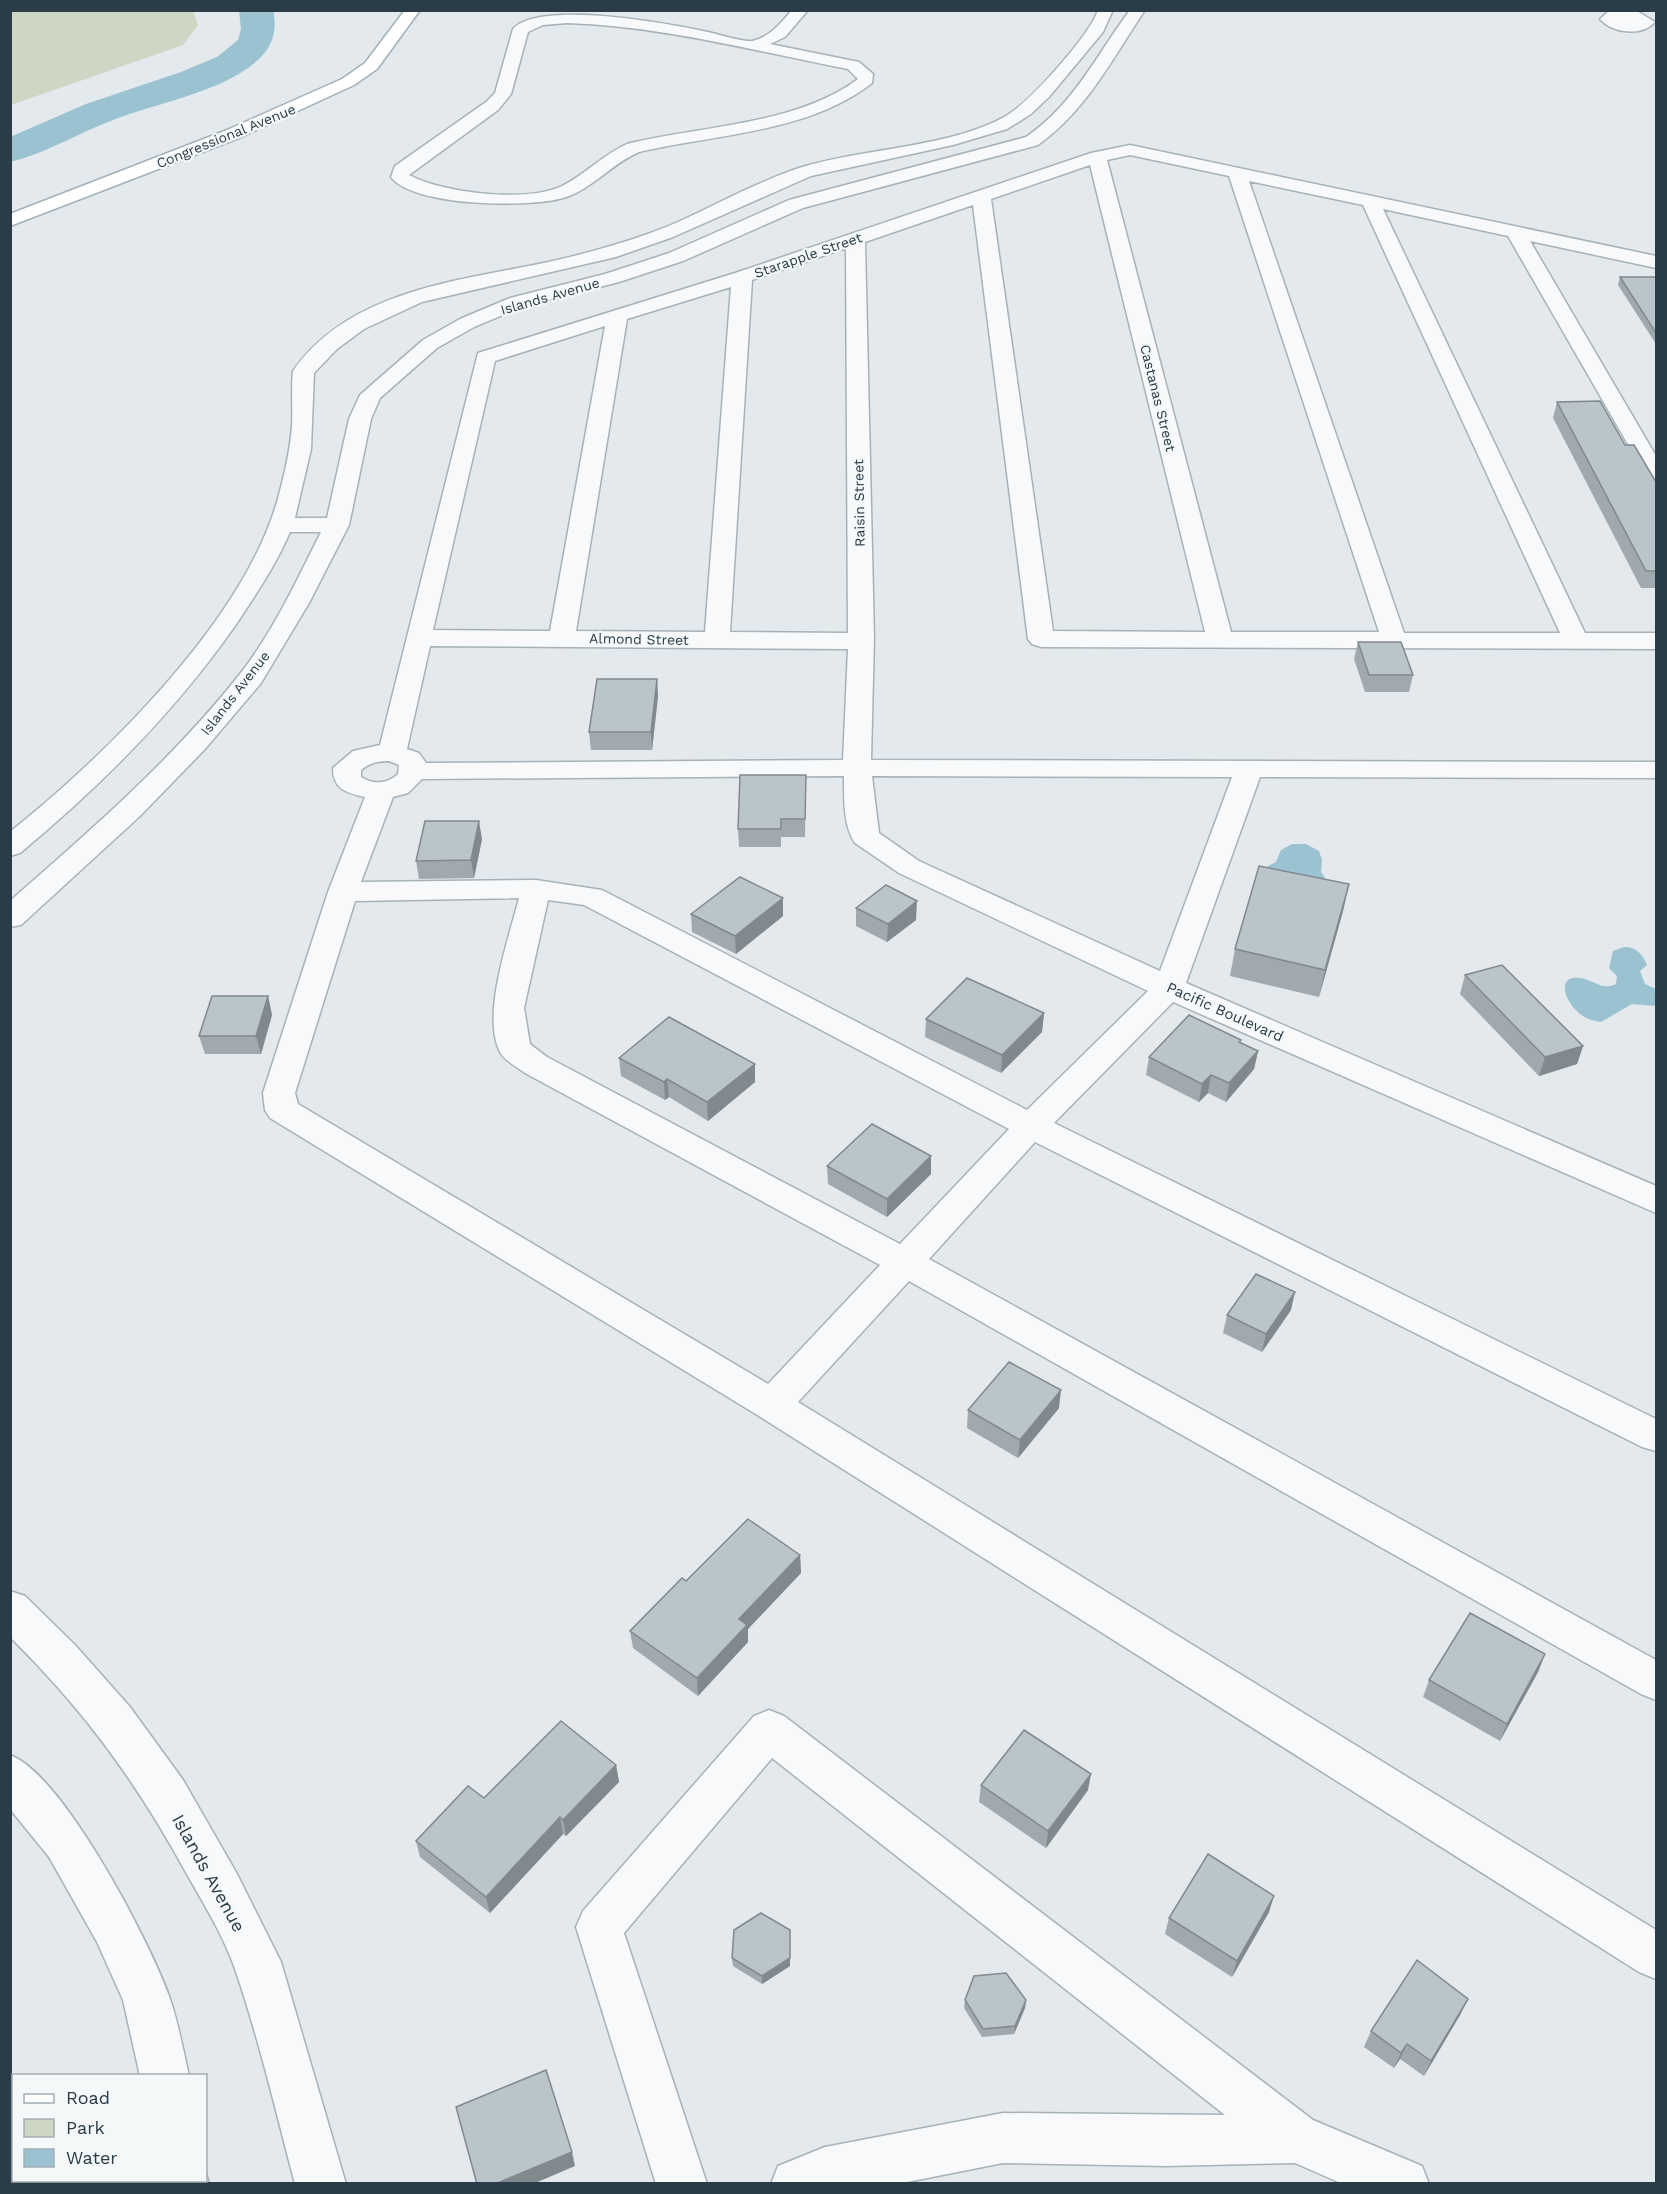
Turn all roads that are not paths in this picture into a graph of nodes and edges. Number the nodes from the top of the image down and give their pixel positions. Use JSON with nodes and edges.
{"nodes":[{"id":1,"x":413,"y":10,"type":"edge"},
{"id":2,"x":801,"y":10,"type":"edge"},
{"id":3,"x":1106,"y":10,"type":"edge"},
{"id":4,"x":1138,"y":10,"type":"edge"},
{"id":5,"x":754,"y":46,"type":"junction"},
{"id":6,"x":348,"y":61,"type":"dead end"},
{"id":7,"x":1097,"y":158,"type":"junction"},
{"id":8,"x":1237,"y":173,"type":"junction"},
{"id":9,"x":981,"y":196,"type":"junction"},
{"id":10,"x":1370,"y":201,"type":"junction"},
{"id":11,"x":10,"y":206,"type":"edge"},
{"id":12,"x":10,"y":221,"type":"edge"},
{"id":13,"x":1514,"y":230,"type":"junction"},
{"id":14,"x":855,"y":238,"type":"junction"},
{"id":15,"x":1656,"y":262,"type":"edge"},
{"id":16,"x":742,"y":277,"type":"junction"},
{"id":17,"x":617,"y":317,"type":"junction"},
{"id":18,"x":1656,"y":474,"type":"edge"},
{"id":19,"x":281,"y":525,"type":"junction"},
{"id":20,"x":337,"y":525,"type":"junction"},
{"id":21,"x":418,"y":638,"type":"junction"},
{"id":22,"x":562,"y":638,"type":"junction"},
{"id":23,"x":1220,"y":639,"type":"junction"},
{"id":24,"x":717,"y":640,"type":"junction"},
{"id":25,"x":1394,"y":640,"type":"junction"},
{"id":26,"x":1576,"y":640,"type":"junction"},
{"id":27,"x":861,"y":641,"type":"junction"},
{"id":28,"x":1656,"y":641,"type":"edge"},
{"id":29,"x":392,"y":753,"type":"junction"},
{"id":30,"x":858,"y":768,"type":"junction"},
{"id":31,"x":1249,"y":768,"type":"junction"},
{"id":32,"x":1656,"y":770,"type":"edge"},
{"id":33,"x":414,"y":771,"type":"junction"},
{"id":34,"x":381,"y":791,"type":"junction"},
{"id":35,"x":59,"y":808,"type":"junction"},
{"id":36,"x":10,"y":830,"type":"edge"},
{"id":37,"x":10,"y":847,"type":"edge"},
{"id":38,"x":536,"y":889,"type":"junction"},
{"id":39,"x":343,"y":892,"type":"junction"},
{"id":40,"x":10,"y":918,"type":"edge"},
{"id":41,"x":1169,"y":988,"type":"junction"},
{"id":42,"x":1031,"y":1126,"type":"junction"},
{"id":43,"x":1656,"y":1200,"type":"edge"},
{"id":44,"x":903,"y":1262,"type":"junction"},
{"id":45,"x":772,"y":1405,"type":"junction"},
{"id":46,"x":1656,"y":1436,"type":"edge"},
{"id":47,"x":10,"y":1609,"type":"edge"},
{"id":48,"x":1656,"y":1681,"type":"edge"},
{"id":49,"x":10,"y":1775,"type":"edge"},
{"id":50,"x":1656,"y":1956,"type":"edge"},
{"id":51,"x":165,"y":2074,"type":"edge"},
{"id":52,"x":1294,"y":2138,"type":"junction"},
{"id":53,"x":321,"y":2184,"type":"edge"},
{"id":54,"x":682,"y":2184,"type":"edge"},
{"id":55,"x":796,"y":2184,"type":"edge"},
{"id":56,"x":1404,"y":2184,"type":"edge"}],
"edges":[{"from":1,"to":12,"type":"main road","name":"Congressional Avenue"},
{"from":2,"to":5,"type":"street"},
{"from":3,"to":19,"type":"street","name":"Islands Avenue"},
{"from":4,"to":20,"type":"street","name":"Islands Avenue"},
{"from":5,"to":5,"type":"street"},
{"from":6,"to":11,"type":"main road","name":"Congressional Avenue"},
{"from":7,"to":8,"type":"street","name":"Starapple Street"},
{"from":7,"to":9,"type":"street","name":"Starapple Street"},
{"from":7,"to":23,"type":"street","name":"Castanas Street"},
{"from":8,"to":10,"type":"street"},
{"from":8,"to":25,"type":"street"},
{"from":9,"to":14,"type":"street","name":"Starapple Street"},
{"from":9,"to":23,"type":"street"},
{"from":10,"to":13,"type":"street"},
{"from":10,"to":26,"type":"street"},
{"from":13,"to":15,"type":"street"},
{"from":13,"to":18,"type":"street"},
{"from":14,"to":16,"type":"street","name":"Starapple Street"},
{"from":14,"to":27,"type":"street","name":"Raisin Street"},
{"from":16,"to":17,"type":"street","name":"Starapple Street"},
{"from":16,"to":24,"type":"street"},
{"from":17,"to":21,"type":"street","name":"Starapple Street"},
{"from":17,"to":22,"type":"street"},
{"from":19,"to":20,"type":"street"},
{"from":19,"to":35,"type":"street","name":"Islands Avenue"},
{"from":20,"to":40,"type":"street","name":"Islands Avenue"},
{"from":21,"to":22,"type":"street","name":"Almond Street"},
{"from":21,"to":29,"type":"street"},
{"from":22,"to":24,"type":"street","name":"Almond Street"},
{"from":23,"to":25,"type":"street"},
{"from":24,"to":27,"type":"street","name":"Almond Street"},
{"from":25,"to":26,"type":"street"},
{"from":26,"to":28,"type":"street"},
{"from":27,"to":30,"type":"street","name":"Raisin Street"},
{"from":29,"to":33,"type":"street"},
{"from":29,"to":34,"type":"street"},
{"from":30,"to":31,"type":"street"},
{"from":30,"to":33,"type":"street"},
{"from":30,"to":41,"type":"street","name":"Pacific Boulevard"},
{"from":31,"to":32,"type":"street"},
{"from":31,"to":41,"type":"street"},
{"from":33,"to":34,"type":"street"},
{"from":34,"to":39,"type":"street"},
{"from":35,"to":36,"type":"street"},
{"from":35,"to":37,"type":"street","name":"Islands Avenue"},
{"from":38,"to":39,"type":"street"},
{"from":38,"to":42,"type":"street"},
{"from":38,"to":44,"type":"street"},
{"from":39,"to":45,"type":"street"},
{"from":41,"to":42,"type":"street"},
{"from":41,"to":43,"type":"street","name":"Pacific Boulevard"},
{"from":42,"to":44,"type":"street"},
{"from":42,"to":46,"type":"street"},
{"from":44,"to":45,"type":"street"},
{"from":44,"to":48,"type":"street"},
{"from":45,"to":50,"type":"street"},
{"from":47,"to":53,"type":"street","name":"Islands Avenue"},
{"from":49,"to":51,"type":"street"},
{"from":52,"to":54,"type":"street"},
{"from":52,"to":55,"type":"street"},
{"from":52,"to":56,"type":"street"}]}
